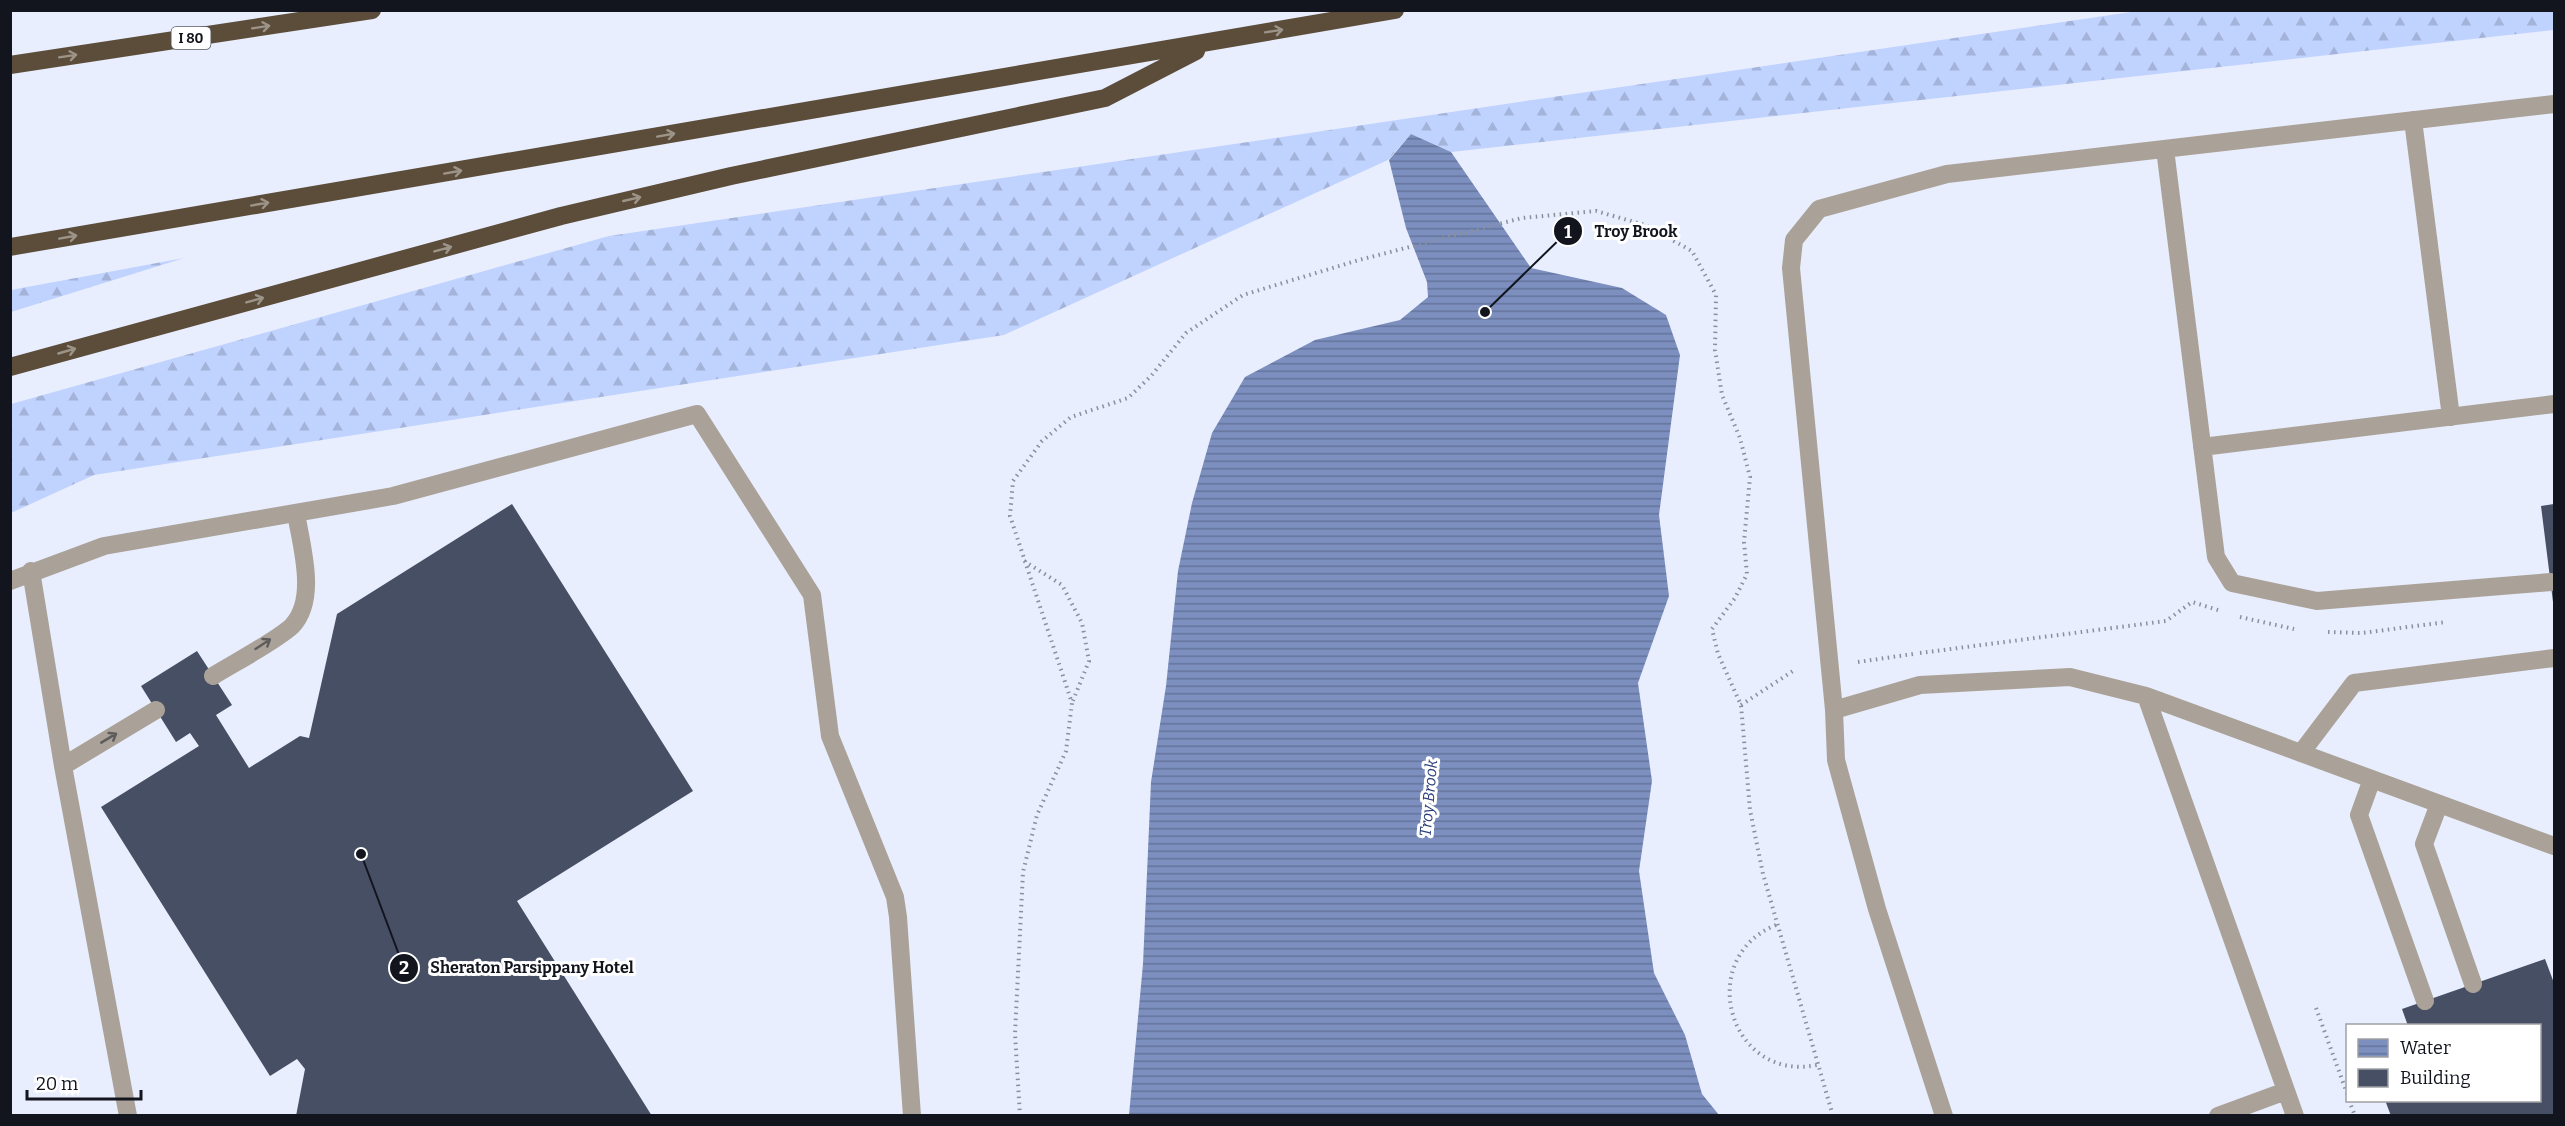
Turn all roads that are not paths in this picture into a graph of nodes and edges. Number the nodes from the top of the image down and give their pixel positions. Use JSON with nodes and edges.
{"nodes":[{"id":1,"x":372,"y":10,"type":"edge"},
{"id":2,"x":1395,"y":10,"type":"edge"},
{"id":3,"x":1217,"y":40,"type":"junction"},
{"id":4,"x":10,"y":65,"type":"edge"},
{"id":5,"x":2554,"y":104,"type":"edge"},
{"id":6,"x":2413,"y":120,"type":"junction"},
{"id":7,"x":2165,"y":149,"type":"junction"},
{"id":8,"x":10,"y":247,"type":"edge"},
{"id":9,"x":10,"y":367,"type":"edge"},
{"id":10,"x":2554,"y":405,"type":"edge"},
{"id":11,"x":2451,"y":417,"type":"junction"},
{"id":12,"x":2202,"y":447,"type":"junction"},
{"id":13,"x":296,"y":513,"type":"junction"},
{"id":14,"x":31,"y":571,"type":"junction"},
{"id":15,"x":10,"y":581,"type":"edge"},
{"id":16,"x":2551,"y":582,"type":"dead end"},
{"id":17,"x":2554,"y":658,"type":"edge"},
{"id":18,"x":213,"y":676,"type":"dead end"},
{"id":19,"x":2146,"y":696,"type":"junction"},
{"id":20,"x":156,"y":710,"type":"dead end"},
{"id":21,"x":1833,"y":710,"type":"junction"},
{"id":22,"x":2301,"y":753,"type":"junction"},
{"id":23,"x":63,"y":766,"type":"junction"},
{"id":24,"x":2372,"y":779,"type":"junction"},
{"id":25,"x":2439,"y":804,"type":"junction"},
{"id":26,"x":2554,"y":846,"type":"edge"},
{"id":27,"x":2473,"y":984,"type":"dead end"},
{"id":28,"x":2425,"y":1001,"type":"dead end"},
{"id":29,"x":2286,"y":1091,"type":"junction"},
{"id":30,"x":128,"y":1116,"type":"edge"},
{"id":31,"x":912,"y":1116,"type":"edge"},
{"id":32,"x":1944,"y":1116,"type":"edge"},
{"id":33,"x":2218,"y":1116,"type":"edge"},
{"id":34,"x":2295,"y":1116,"type":"edge"}],
"edges":[{"from":4,"to":1,"type":"highway","number":"I 80","one_way":true},
{"from":3,"to":2,"type":"highway","one_way":true},
{"from":8,"to":3,"type":"highway","one_way":true},
{"from":9,"to":3,"type":"highway","one_way":true},
{"from":5,"to":6,"type":"lane"},
{"from":6,"to":7,"type":"lane"},
{"from":6,"to":11,"type":"lane"},
{"from":7,"to":12,"type":"lane"},
{"from":7,"to":21,"type":"lane"},
{"from":10,"to":11,"type":"lane"},
{"from":11,"to":12,"type":"lane"},
{"from":12,"to":16,"type":"lane"},
{"from":13,"to":14,"type":"lane"},
{"from":18,"to":13,"type":"lane","one_way":true},
{"from":13,"to":31,"type":"lane"},
{"from":14,"to":15,"type":"lane"},
{"from":14,"to":23,"type":"lane"},
{"from":17,"to":22,"type":"lane"},
{"from":19,"to":21,"type":"lane"},
{"from":19,"to":22,"type":"lane"},
{"from":19,"to":29,"type":"lane"},
{"from":23,"to":20,"type":"lane","one_way":true},
{"from":21,"to":32,"type":"lane"},
{"from":22,"to":24,"type":"lane"},
{"from":23,"to":30,"type":"lane"},
{"from":24,"to":25,"type":"lane"},
{"from":24,"to":28,"type":"lane"},
{"from":25,"to":26,"type":"lane"},
{"from":25,"to":27,"type":"lane"},
{"from":29,"to":33,"type":"lane"},
{"from":29,"to":34,"type":"lane"}]}
